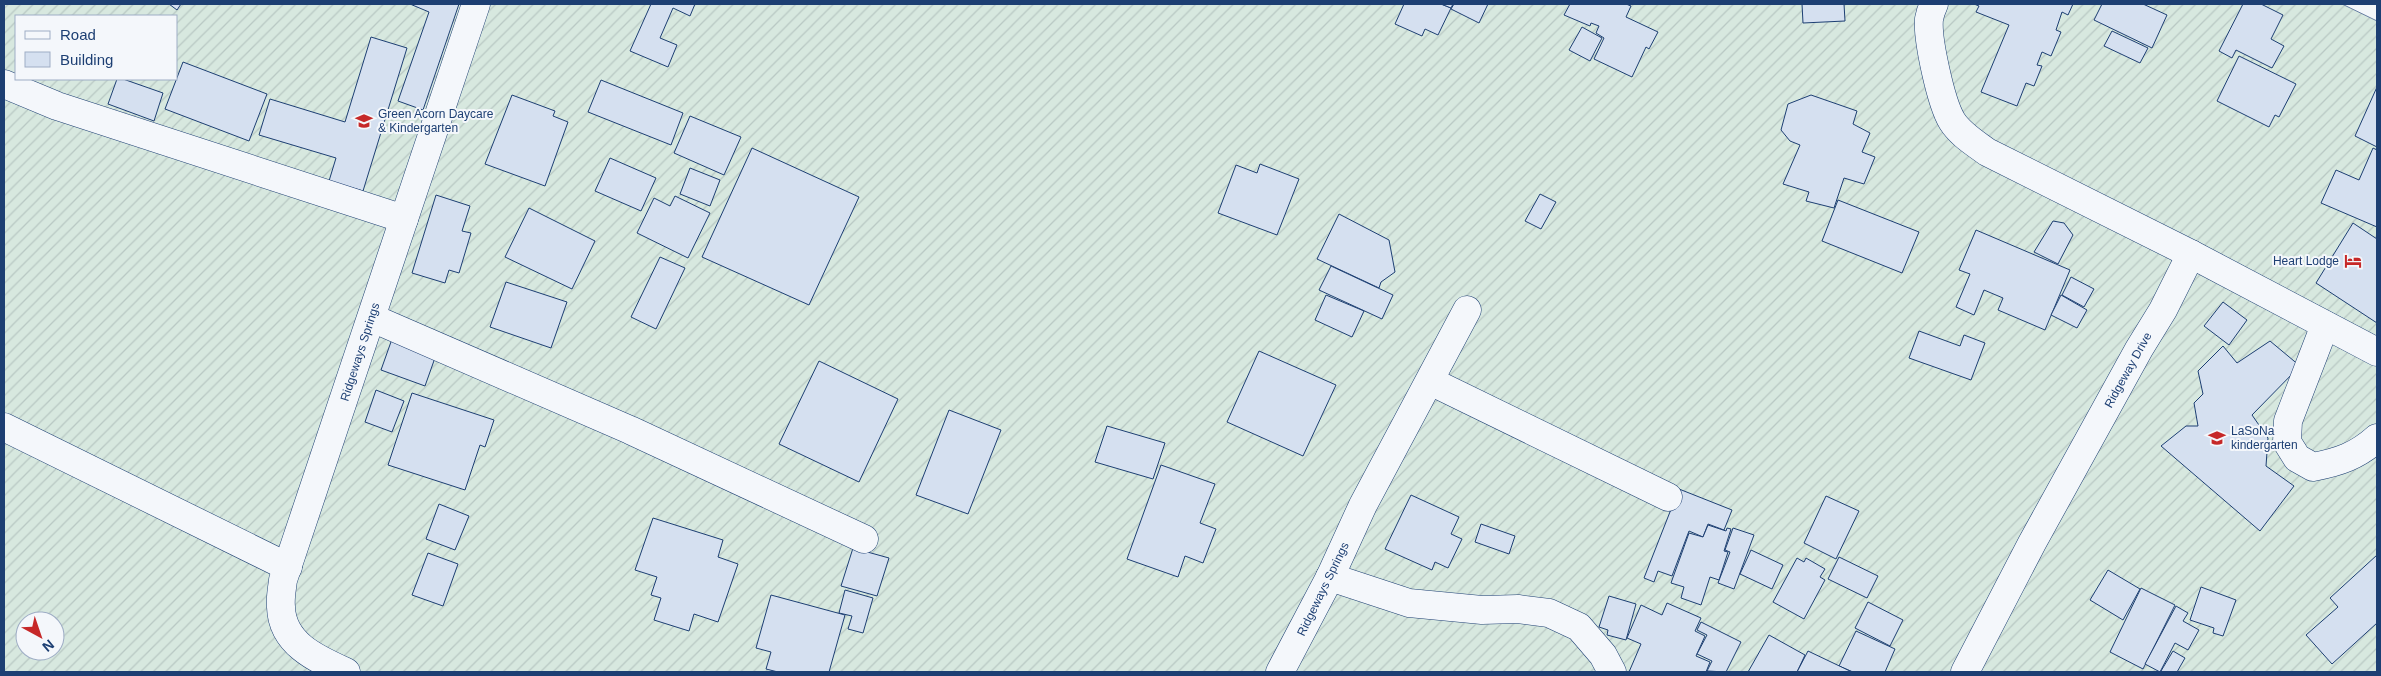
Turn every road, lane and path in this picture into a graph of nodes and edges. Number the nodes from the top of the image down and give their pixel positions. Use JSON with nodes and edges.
{"nodes":[{"id":1,"x":476,"y":4,"type":"edge"},
{"id":2,"x":1934,"y":4,"type":"edge"},
{"id":3,"x":4,"y":84,"type":"edge"},
{"id":4,"x":404,"y":219,"type":"junction"},
{"id":5,"x":2191,"y":254,"type":"junction"},
{"id":6,"x":1467,"y":310,"type":"dead end"},
{"id":7,"x":372,"y":318,"type":"junction"},
{"id":8,"x":2325,"y":325,"type":"junction"},
{"id":9,"x":2377,"y":352,"type":"edge"},
{"id":10,"x":1430,"y":381,"type":"junction"},
{"id":11,"x":4,"y":427,"type":"edge"},
{"id":12,"x":2377,"y":438,"type":"edge"},
{"id":13,"x":1668,"y":497,"type":"dead end"},
{"id":14,"x":864,"y":539,"type":"dead end"},
{"id":15,"x":288,"y":566,"type":"junction"},
{"id":16,"x":1330,"y":577,"type":"junction"},
{"id":17,"x":346,"y":672,"type":"edge"},
{"id":18,"x":1280,"y":672,"type":"edge"},
{"id":19,"x":1612,"y":672,"type":"edge"},
{"id":20,"x":1965,"y":672,"type":"edge"}],
"edges":[{"from":1,"to":4,"type":"street","name":"Ridgeways Springs"},
{"from":2,"to":5,"type":"street"},
{"from":3,"to":4,"type":"street"},
{"from":4,"to":7,"type":"street","name":"Ridgeways Springs"},
{"from":5,"to":8,"type":"street"},
{"from":5,"to":20,"type":"street","name":"Ridgeway Drive"},
{"from":6,"to":10,"type":"street","name":"Ridgeways Springs"},
{"from":7,"to":14,"type":"street"},
{"from":7,"to":15,"type":"street","name":"Ridgeways Springs"},
{"from":8,"to":9,"type":"street"},
{"from":8,"to":12,"type":"street"},
{"from":10,"to":13,"type":"street"},
{"from":10,"to":16,"type":"street","name":"Ridgeways Springs"},
{"from":11,"to":15,"type":"street"},
{"from":15,"to":17,"type":"street","name":"Ridgeways Springs"},
{"from":16,"to":18,"type":"street","name":"Ridgeways Springs"},
{"from":16,"to":19,"type":"street"}]}
